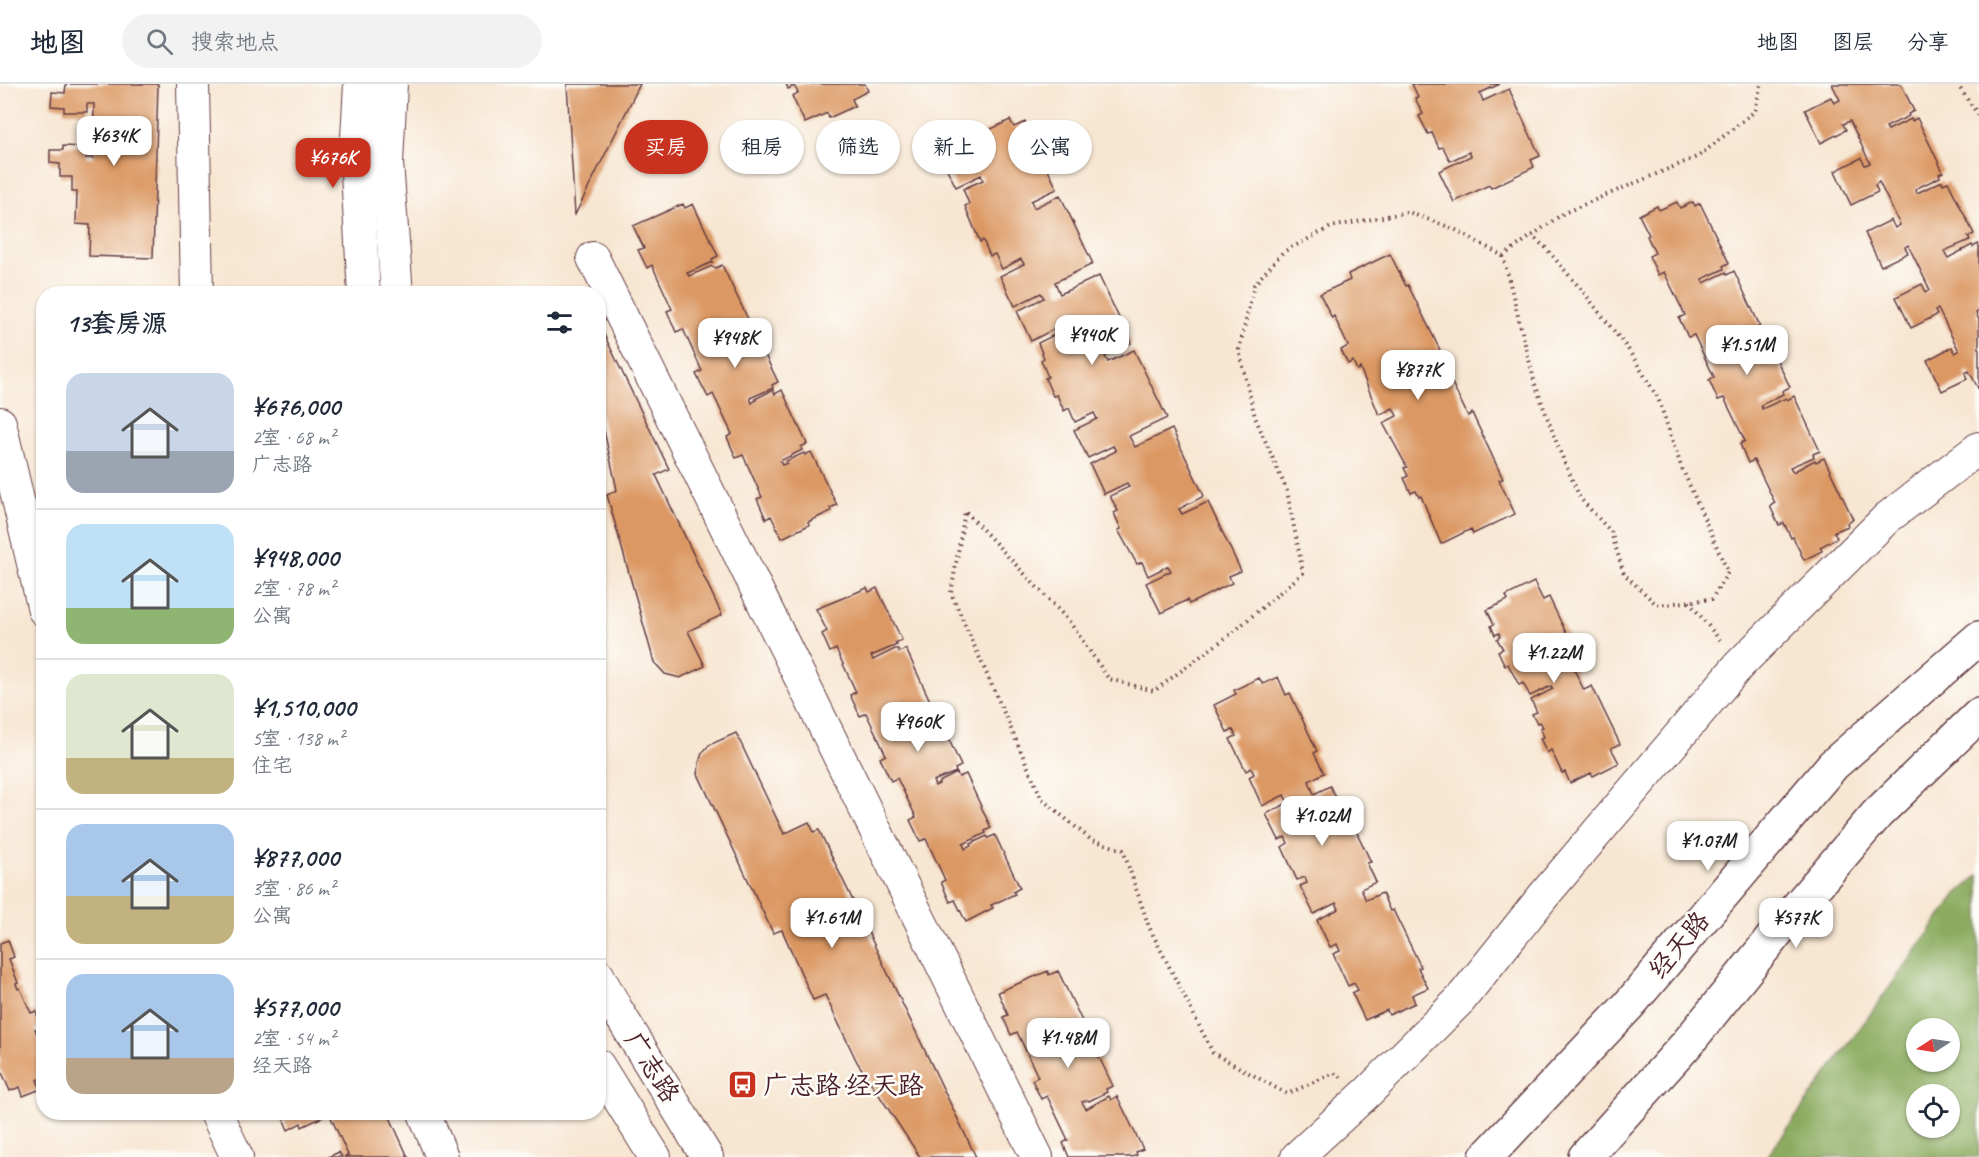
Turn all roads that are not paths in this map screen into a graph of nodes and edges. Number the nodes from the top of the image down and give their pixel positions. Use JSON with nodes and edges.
{"nodes":[{"id":1,"x":193,"y":84,"type":"edge"},
{"id":2,"x":360,"y":84,"type":"edge"},
{"id":3,"x":391,"y":84,"type":"edge"},
{"id":4,"x":593,"y":258,"type":"dead end"},
{"id":5,"x":197,"y":286,"type":"edge"},
{"id":6,"x":364,"y":286,"type":"edge"},
{"id":7,"x":396,"y":286,"type":"edge"},
{"id":8,"x":0,"y":423,"type":"edge"},
{"id":9,"x":1979,"y":448,"type":"edge"},
{"id":10,"x":36,"y":576,"type":"edge"},
{"id":11,"x":1979,"y":638,"type":"edge"},
{"id":12,"x":1979,"y":715,"type":"edge"},
{"id":13,"x":606,"y":990,"type":"edge"},
{"id":14,"x":606,"y":1078,"type":"edge"},
{"id":15,"x":219,"y":1120,"type":"edge"},
{"id":16,"x":427,"y":1120,"type":"edge"},
{"id":17,"x":237,"y":1157,"type":"edge"},
{"id":18,"x":442,"y":1157,"type":"edge"},
{"id":19,"x":655,"y":1157,"type":"edge"},
{"id":20,"x":707,"y":1157,"type":"edge"},
{"id":21,"x":1037,"y":1157,"type":"edge"},
{"id":22,"x":1296,"y":1157,"type":"edge"},
{"id":23,"x":1486,"y":1157,"type":"edge"},
{"id":24,"x":1585,"y":1157,"type":"edge"}],
"edges":[{"from":1,"to":5,"type":"street"},
{"from":2,"to":6,"type":"street"},
{"from":3,"to":7,"type":"street"},
{"from":4,"to":21,"type":"street"},
{"from":8,"to":10,"type":"street"},
{"from":9,"to":22,"type":"street"},
{"from":11,"to":23,"type":"main road","name":"经天路"},
{"from":12,"to":24,"type":"main road"},
{"from":13,"to":20,"type":"street","name":"广志路"},
{"from":14,"to":19,"type":"street","name":"广志路"},
{"from":15,"to":17,"type":"street"},
{"from":16,"to":18,"type":"street"}]}
